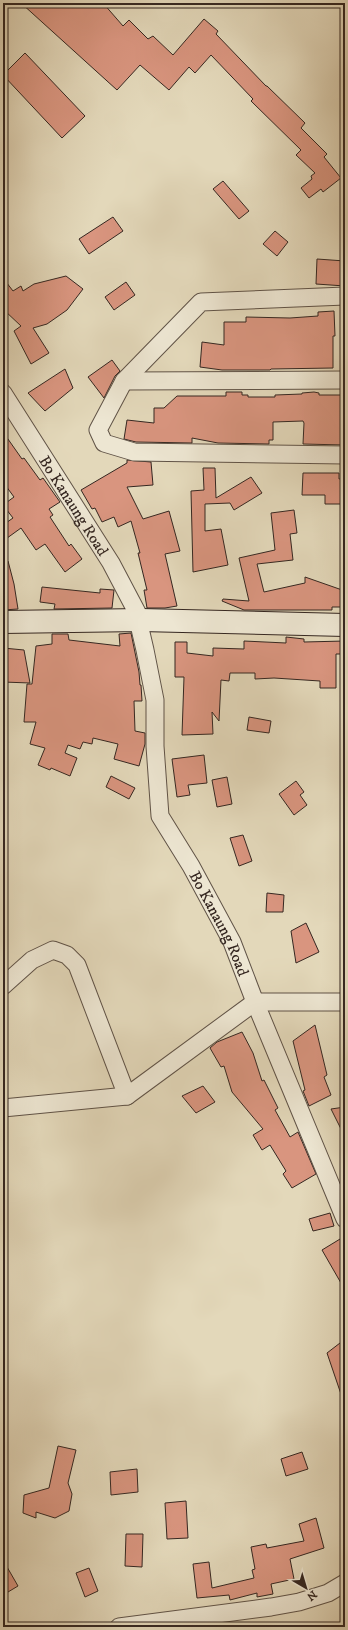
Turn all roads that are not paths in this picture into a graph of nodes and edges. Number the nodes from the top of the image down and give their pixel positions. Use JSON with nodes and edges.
{"nodes":[{"id":1,"x":345,"y":296,"type":"edge"},
{"id":2,"x":345,"y":380,"type":"edge"},
{"id":3,"x":124,"y":381,"type":"junction"},
{"id":4,"x":3,"y":393,"type":"edge"},
{"id":5,"x":345,"y":455,"type":"edge"},
{"id":6,"x":139,"y":620,"type":"junction"},
{"id":7,"x":3,"y":622,"type":"edge"},
{"id":8,"x":345,"y":625,"type":"edge"},
{"id":9,"x":3,"y":986,"type":"edge"},
{"id":10,"x":254,"y":1002,"type":"junction"},
{"id":11,"x":345,"y":1002,"type":"edge"},
{"id":12,"x":127,"y":1096,"type":"junction"},
{"id":13,"x":3,"y":1108,"type":"edge"},
{"id":14,"x":345,"y":1219,"type":"edge"},
{"id":15,"x":345,"y":1583,"type":"edge"},
{"id":16,"x":119,"y":1627,"type":"edge"}],
"edges":[{"from":1,"to":3,"type":"street"},
{"from":2,"to":3,"type":"street"},
{"from":3,"to":5,"type":"street"},
{"from":4,"to":6,"type":"street","name":"Bo Kanaung Road"},
{"from":6,"to":7,"type":"street"},
{"from":6,"to":8,"type":"street"},
{"from":6,"to":10,"type":"street","name":"Bo Kanaung Road"},
{"from":9,"to":12,"type":"street"},
{"from":10,"to":11,"type":"street"},
{"from":10,"to":12,"type":"street"},
{"from":10,"to":14,"type":"street","name":"Bo Kanaung Road"},
{"from":12,"to":13,"type":"street"},
{"from":15,"to":16,"type":"street"}]}
